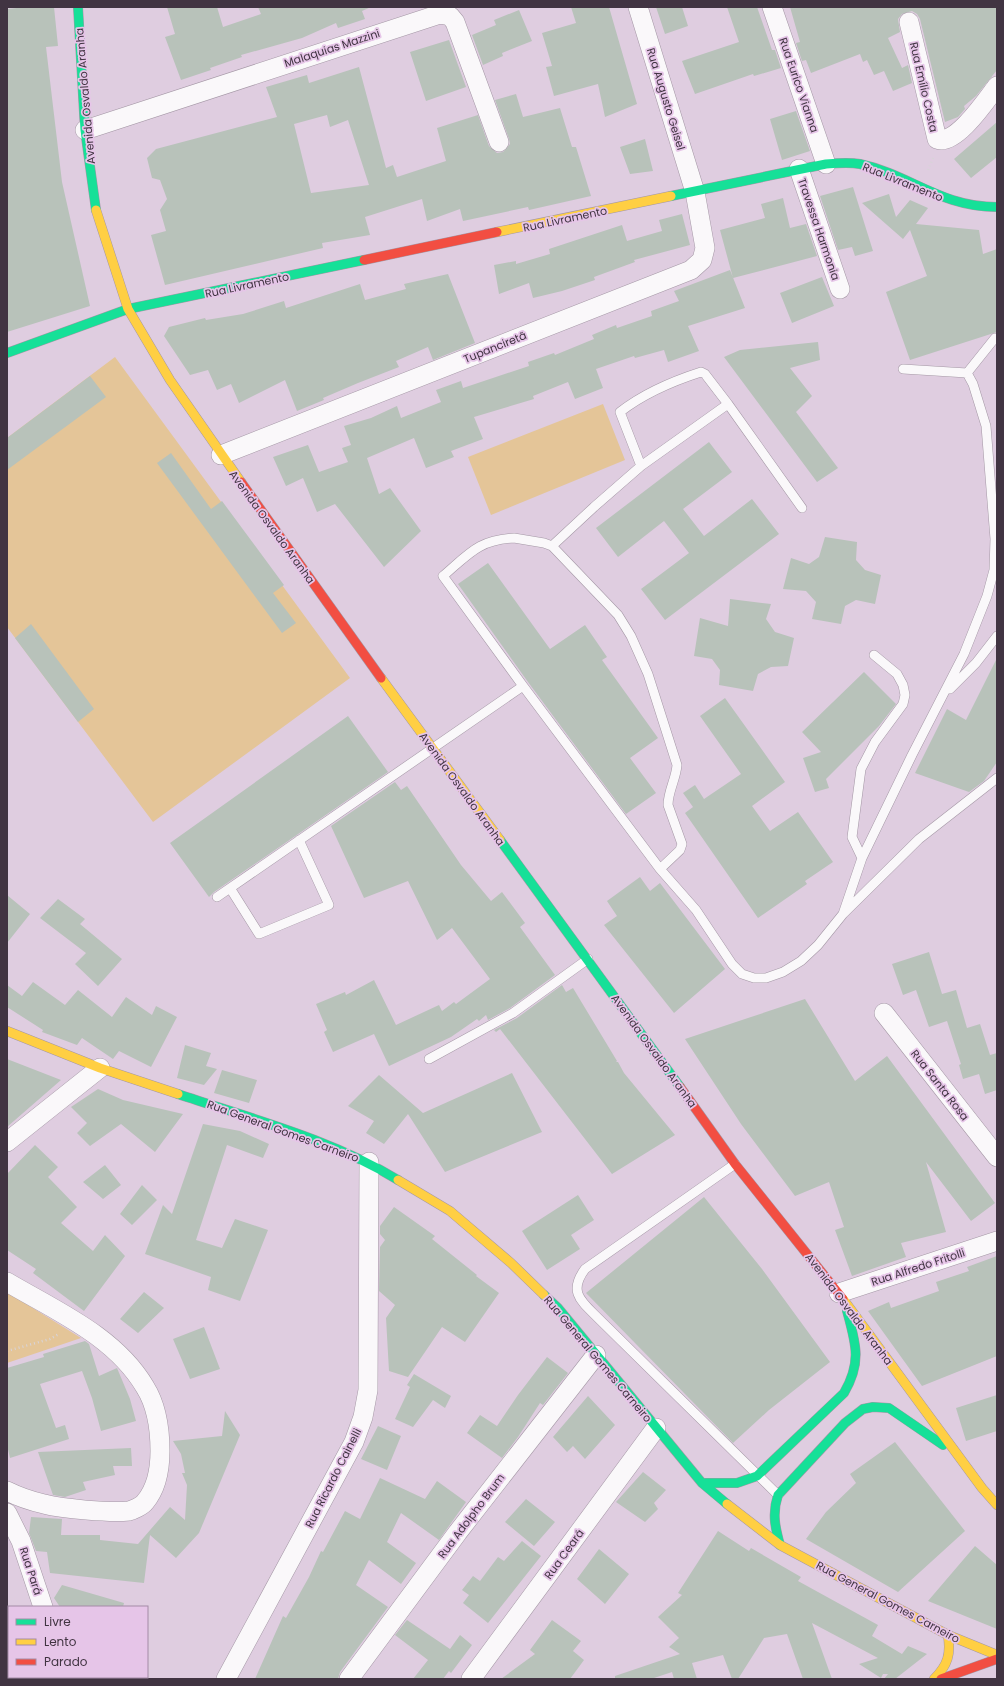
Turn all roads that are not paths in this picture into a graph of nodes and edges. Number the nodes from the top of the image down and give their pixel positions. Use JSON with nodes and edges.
{"nodes":[{"id":1,"x":78,"y":7,"type":"edge"},
{"id":2,"x":638,"y":7,"type":"edge"},
{"id":3,"x":772,"y":7,"type":"edge"},
{"id":4,"x":909,"y":22,"type":"dead end"},
{"id":5,"x":997,"y":86,"type":"edge"},
{"id":6,"x":86,"y":130,"type":"junction"},
{"id":7,"x":499,"y":142,"type":"dead end"},
{"id":8,"x":826,"y":164,"type":"junction"},
{"id":9,"x":799,"y":169,"type":"junction"},
{"id":10,"x":695,"y":192,"type":"junction"},
{"id":11,"x":997,"y":207,"type":"edge"},
{"id":12,"x":840,"y":288,"type":"dead end"},
{"id":13,"x":128,"y":309,"type":"junction"},
{"id":14,"x":995,"y":338,"type":"dead end"},
{"id":15,"x":7,"y":353,"type":"edge"},
{"id":16,"x":903,"y":369,"type":"dead end"},
{"id":17,"x":967,"y":373,"type":"junction"},
{"id":18,"x":728,"y":404,"type":"junction"},
{"id":19,"x":221,"y":455,"type":"junction"},
{"id":20,"x":641,"y":466,"type":"junction"},
{"id":21,"x":802,"y":508,"type":"dead end"},
{"id":22,"x":552,"y":546,"type":"junction"},
{"id":23,"x":997,"y":636,"type":"edge"},
{"id":24,"x":874,"y":655,"type":"dead end"},
{"id":25,"x":523,"y":686,"type":"junction"},
{"id":26,"x":942,"y":697,"type":"junction"},
{"id":27,"x":433,"y":750,"type":"junction"},
{"id":28,"x":997,"y":778,"type":"edge"},
{"id":29,"x":299,"y":840,"type":"junction"},
{"id":30,"x":862,"y":858,"type":"junction"},
{"id":31,"x":660,"y":869,"type":"junction"},
{"id":32,"x":230,"y":888,"type":"junction"},
{"id":33,"x":217,"y":897,"type":"dead end"},
{"id":34,"x":843,"y":914,"type":"junction"},
{"id":35,"x":588,"y":959,"type":"junction"},
{"id":36,"x":884,"y":1013,"type":"dead end"},
{"id":37,"x":7,"y":1031,"type":"edge"},
{"id":38,"x":429,"y":1059,"type":"dead end"},
{"id":39,"x":100,"y":1068,"type":"junction"},
{"id":40,"x":7,"y":1142,"type":"edge"},
{"id":41,"x":997,"y":1157,"type":"edge"},
{"id":42,"x":369,"y":1162,"type":"junction"},
{"id":43,"x":735,"y":1164,"type":"junction"},
{"id":44,"x":997,"y":1241,"type":"edge"},
{"id":45,"x":7,"y":1282,"type":"edge"},
{"id":46,"x":842,"y":1298,"type":"junction"},
{"id":47,"x":596,"y":1355,"type":"junction"},
{"id":48,"x":656,"y":1428,"type":"junction"},
{"id":49,"x":961,"y":1459,"type":"junction"},
{"id":50,"x":757,"y":1476,"type":"junction"},
{"id":51,"x":702,"y":1483,"type":"junction"},
{"id":52,"x":7,"y":1491,"type":"edge"},
{"id":53,"x":778,"y":1495,"type":"junction"},
{"id":54,"x":997,"y":1505,"type":"edge"},
{"id":55,"x":7,"y":1513,"type":"edge"},
{"id":56,"x":780,"y":1545,"type":"junction"},
{"id":57,"x":43,"y":1606,"type":"edge"},
{"id":58,"x":948,"y":1635,"type":"junction"},
{"id":59,"x":997,"y":1655,"type":"edge"},
{"id":60,"x":997,"y":1659,"type":"edge"},
{"id":61,"x":226,"y":1679,"type":"edge"},
{"id":62,"x":349,"y":1679,"type":"edge"},
{"id":63,"x":471,"y":1679,"type":"edge"},
{"id":64,"x":934,"y":1679,"type":"edge"},
{"id":65,"x":941,"y":1679,"type":"edge"}],
"edges":[{"from":1,"to":6,"type":"main road","name":"Avenida Osvaldo Aranha"},
{"from":2,"to":10,"type":"street","name":"Rua Augusto Geisel"},
{"from":3,"to":8,"type":"street","name":"Rua Eurico Vianna"},
{"from":4,"to":5,"type":"street","name":"Rua Emílio Costa"},
{"from":6,"to":7,"type":"street","name":"Malaquias Mazzini"},
{"from":6,"to":13,"type":"main road","name":"Avenida Osvaldo Aranha"},
{"from":8,"to":9,"type":"main road","name":"Rua Livramento"},
{"from":8,"to":11,"type":"main road","name":"Rua Livramento"},
{"from":9,"to":10,"type":"main road","name":"Rua Livramento"},
{"from":9,"to":12,"type":"street","name":"Travessa Harmonia"},
{"from":10,"to":13,"type":"main road","name":"Rua Livramento"},
{"from":10,"to":19,"type":"street","name":"Tupanciretã"},
{"from":13,"to":15,"type":"main road","name":"Rua Livramento"},
{"from":13,"to":19,"type":"main road","name":"Avenida Osvaldo Aranha"},
{"from":14,"to":17,"type":"lane"},
{"from":16,"to":17,"type":"lane"},
{"from":17,"to":26,"type":"lane"},
{"from":18,"to":20,"type":"lane"},
{"from":18,"to":20,"type":"lane"},
{"from":18,"to":21,"type":"lane"},
{"from":19,"to":27,"type":"main road","name":"Avenida Osvaldo Aranha"},
{"from":20,"to":22,"type":"lane"},
{"from":22,"to":25,"type":"lane"},
{"from":22,"to":31,"type":"lane"},
{"from":23,"to":26,"type":"lane"},
{"from":24,"to":30,"type":"lane"},
{"from":25,"to":27,"type":"lane"},
{"from":25,"to":31,"type":"lane"},
{"from":26,"to":30,"type":"lane"},
{"from":27,"to":29,"type":"lane"},
{"from":27,"to":35,"type":"main road","name":"Avenida Osvaldo Aranha"},
{"from":28,"to":34,"type":"lane"},
{"from":29,"to":32,"type":"lane"},
{"from":29,"to":32,"type":"lane"},
{"from":30,"to":34,"type":"lane"},
{"from":31,"to":34,"type":"lane"},
{"from":32,"to":33,"type":"lane"},
{"from":35,"to":38,"type":"lane"},
{"from":35,"to":43,"type":"main road","name":"Avenida Osvaldo Aranha"},
{"from":36,"to":41,"type":"street","name":"Rua Santa Rosa"},
{"from":37,"to":39,"type":"main road","name":"Rua General Gomes Carneiro"},
{"from":39,"to":40,"type":"street"},
{"from":39,"to":42,"type":"main road","name":"Rua General Gomes Carneiro"},
{"from":42,"to":47,"type":"main road","name":"Rua General Gomes Carneiro"},
{"from":42,"to":61,"type":"street","name":"Rua Ricardo Cainelli"},
{"from":43,"to":46,"type":"main road","name":"Avenida Osvaldo Aranha"},
{"from":43,"to":50,"type":"lane"},
{"from":44,"to":46,"type":"street","name":"Rua Alfredo Fritolli"},
{"from":45,"to":52,"type":"street"},
{"from":46,"to":49,"type":"main road","name":"Avenida Osvaldo Aranha"},
{"from":46,"to":50,"type":"main road"},
{"from":47,"to":48,"type":"main road","name":"Rua General Gomes Carneiro"},
{"from":47,"to":62,"type":"street","name":"Rua Adolpho Brum"},
{"from":48,"to":51,"type":"main road","name":"Rua General Gomes Carneiro"},
{"from":48,"to":63,"type":"street","name":"Rua Ceará"},
{"from":49,"to":53,"type":"main road"},
{"from":49,"to":54,"type":"main road","name":"Avenida Osvaldo Aranha"},
{"from":50,"to":51,"type":"main road"},
{"from":50,"to":53,"type":"lane"},
{"from":51,"to":56,"type":"main road","name":"Rua General Gomes Carneiro"},
{"from":53,"to":56,"type":"main road"},
{"from":55,"to":57,"type":"street","name":"Rua Pará"},
{"from":56,"to":58,"type":"main road","name":"Rua General Gomes Carneiro"},
{"from":58,"to":59,"type":"main road","name":"Rua General Gomes Carneiro"},
{"from":58,"to":64,"type":"main road"},
{"from":60,"to":65,"type":"main road"}]}
